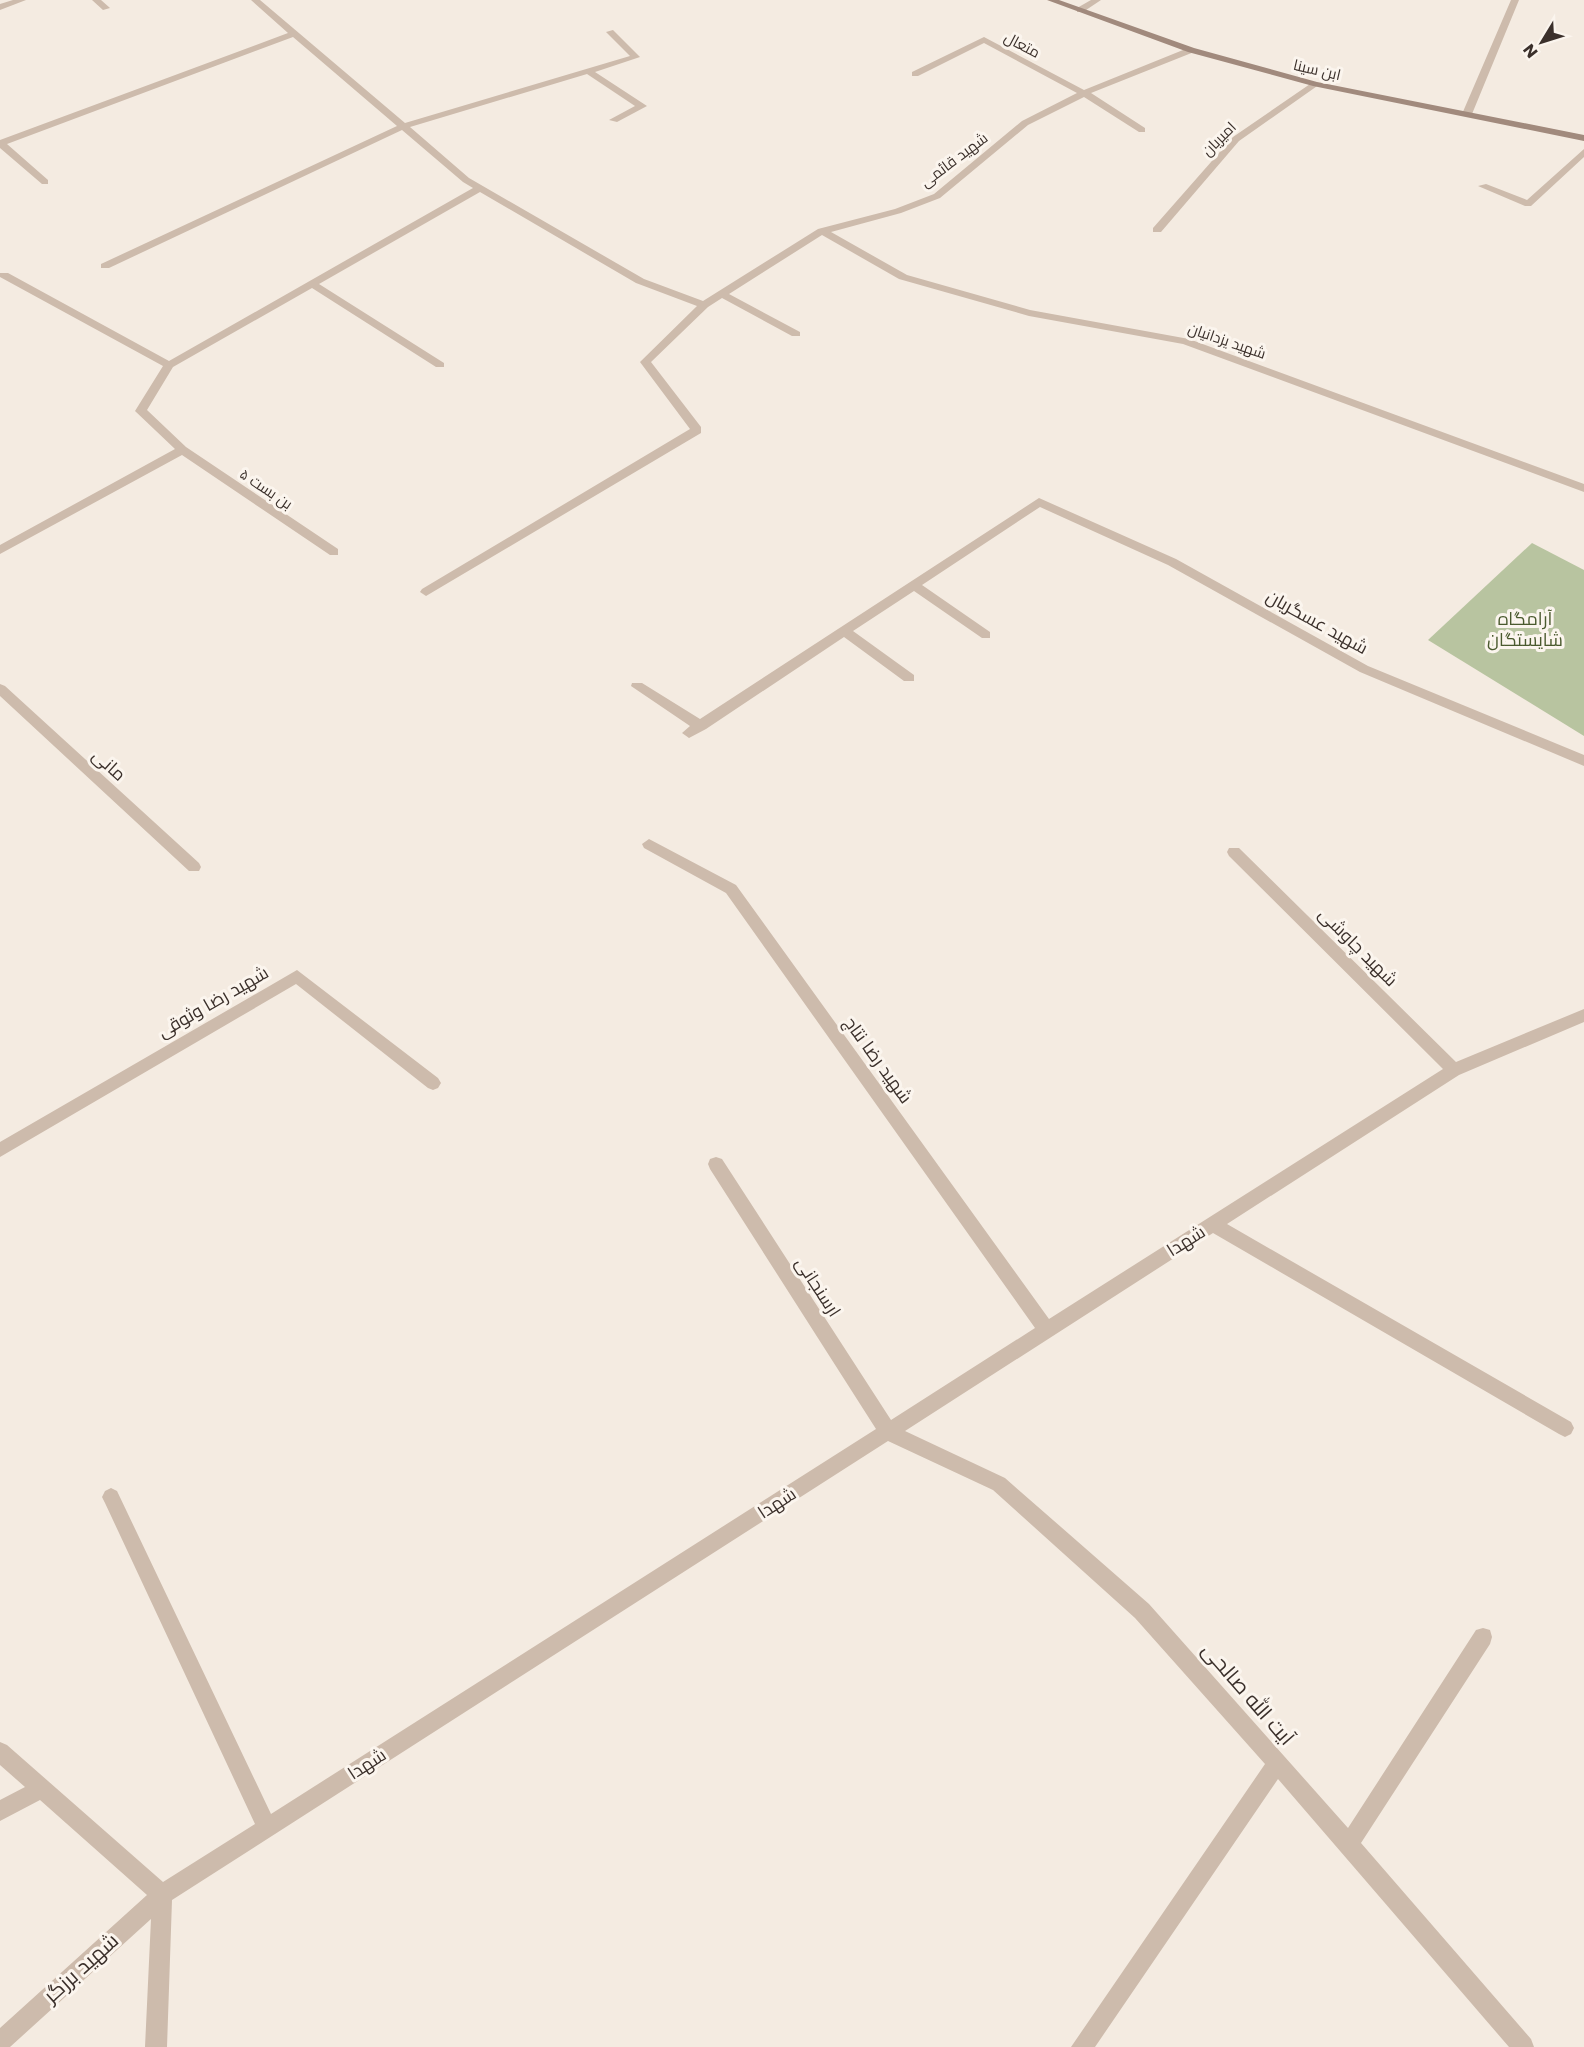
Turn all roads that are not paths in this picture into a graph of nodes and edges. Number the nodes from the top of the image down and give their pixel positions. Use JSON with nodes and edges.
{"nodes":[{"id":1,"x":22,"y":0,"type":"edge"},
{"id":2,"x":96,"y":0,"type":"edge"},
{"id":3,"x":255,"y":0,"type":"edge"},
{"id":4,"x":1051,"y":0,"type":"edge"},
{"id":5,"x":1098,"y":0,"type":"edge"},
{"id":6,"x":1512,"y":1,"type":"edge"},
{"id":7,"x":0,"y":7,"type":"edge"},
{"id":8,"x":106,"y":8,"type":"dead end"},
{"id":9,"x":1080,"y":10,"type":"junction"},
{"id":10,"x":610,"y":32,"type":"dead end"},
{"id":11,"x":295,"y":33,"type":"junction"},
{"id":12,"x":1191,"y":50,"type":"junction"},
{"id":13,"x":588,"y":71,"type":"junction"},
{"id":14,"x":915,"y":74,"type":"dead end"},
{"id":15,"x":1316,"y":84,"type":"junction"},
{"id":16,"x":1084,"y":93,"type":"junction"},
{"id":17,"x":1467,"y":114,"type":"junction"},
{"id":18,"x":614,"y":120,"type":"dead end"},
{"id":19,"x":404,"y":126,"type":"junction"},
{"id":20,"x":1142,"y":130,"type":"dead end"},
{"id":21,"x":1584,"y":138,"type":"edge"},
{"id":22,"x":1584,"y":152,"type":"edge"},
{"id":23,"x":45,"y":182,"type":"dead end"},
{"id":24,"x":1483,"y":186,"type":"dead end"},
{"id":25,"x":481,"y":188,"type":"junction"},
{"id":26,"x":1157,"y":230,"type":"dead end"},
{"id":27,"x":822,"y":231,"type":"junction"},
{"id":28,"x":105,"y":267,"type":"dead end"},
{"id":29,"x":4,"y":275,"type":"dead end"},
{"id":30,"x":312,"y":284,"type":"junction"},
{"id":31,"x":722,"y":294,"type":"junction"},
{"id":32,"x":704,"y":305,"type":"junction"},
{"id":33,"x":796,"y":333,"type":"dead end"},
{"id":34,"x":440,"y":365,"type":"dead end"},
{"id":35,"x":168,"y":366,"type":"junction"},
{"id":36,"x":182,"y":450,"type":"junction"},
{"id":37,"x":1584,"y":488,"type":"edge"},
{"id":38,"x":0,"y":550,"type":"edge"},
{"id":39,"x":334,"y":552,"type":"dead end"},
{"id":40,"x":914,"y":585,"type":"junction"},
{"id":41,"x":426,"y":592,"type":"dead end"},
{"id":42,"x":844,"y":631,"type":"junction"},
{"id":43,"x":986,"y":635,"type":"dead end"},
{"id":44,"x":909,"y":678,"type":"dead end"},
{"id":45,"x":637,"y":686,"type":"dead end"},
{"id":46,"x":0,"y":689,"type":"edge"},
{"id":47,"x":1584,"y":761,"type":"edge"},
{"id":48,"x":650,"y":844,"type":"dead end"},
{"id":49,"x":1234,"y":852,"type":"dead end"},
{"id":50,"x":194,"y":867,"type":"dead end"},
{"id":51,"x":1584,"y":1015,"type":"edge"},
{"id":52,"x":1454,"y":1070,"type":"junction"},
{"id":53,"x":433,"y":1083,"type":"dead end"},
{"id":54,"x":0,"y":1150,"type":"edge"},
{"id":55,"x":716,"y":1164,"type":"dead end"},
{"id":56,"x":1213,"y":1224,"type":"junction"},
{"id":57,"x":1047,"y":1330,"type":"junction"},
{"id":58,"x":1565,"y":1428,"type":"dead end"},
{"id":59,"x":888,"y":1432,"type":"junction"},
{"id":60,"x":111,"y":1497,"type":"dead end"},
{"id":61,"x":1483,"y":1637,"type":"dead end"},
{"id":62,"x":0,"y":1752,"type":"edge"},
{"id":63,"x":1276,"y":1763,"type":"junction"},
{"id":64,"x":41,"y":1789,"type":"junction"},
{"id":65,"x":0,"y":1811,"type":"edge"},
{"id":66,"x":267,"y":1828,"type":"junction"},
{"id":67,"x":1349,"y":1844,"type":"junction"},
{"id":68,"x":162,"y":1895,"type":"junction"},
{"id":69,"x":0,"y":2042,"type":"edge"},
{"id":70,"x":156,"y":2047,"type":"edge"},
{"id":71,"x":1082,"y":2047,"type":"edge"},
{"id":72,"x":1523,"y":2047,"type":"edge"}],
"edges":[{"from":1,"to":7,"type":"street"},
{"from":2,"to":8,"type":"street"},
{"from":3,"to":11,"type":"street"},
{"from":4,"to":9,"type":"main road","name":"ابن سینا"},
{"from":5,"to":9,"type":"street"},
{"from":6,"to":17,"type":"street"},
{"from":9,"to":12,"type":"main road","name":"ابن سینا"},
{"from":10,"to":13,"type":"street"},
{"from":11,"to":19,"type":"street"},
{"from":11,"to":23,"type":"street"},
{"from":12,"to":15,"type":"main road","name":"ابن سینا"},
{"from":12,"to":16,"type":"street","name":"شهید قائمی"},
{"from":13,"to":18,"type":"street"},
{"from":13,"to":19,"type":"street"},
{"from":14,"to":16,"type":"street","name":"متعال"},
{"from":15,"to":17,"type":"main road","name":"ابن سینا"},
{"from":15,"to":26,"type":"street","name":"امیریان"},
{"from":16,"to":20,"type":"street"},
{"from":16,"to":27,"type":"street","name":"شهید قائمی"},
{"from":17,"to":21,"type":"main road","name":"ابن سینا"},
{"from":19,"to":25,"type":"street"},
{"from":19,"to":28,"type":"street"},
{"from":22,"to":24,"type":"street"},
{"from":25,"to":30,"type":"street"},
{"from":25,"to":32,"type":"street"},
{"from":27,"to":31,"type":"street","name":"شهید قائمی"},
{"from":27,"to":37,"type":"street","name":"شهید یزدانیان"},
{"from":29,"to":35,"type":"street"},
{"from":30,"to":34,"type":"street"},
{"from":30,"to":35,"type":"street"},
{"from":31,"to":32,"type":"street","name":"شهید قائمی"},
{"from":31,"to":33,"type":"street"},
{"from":32,"to":41,"type":"street","name":"شهید قائمی"},
{"from":35,"to":36,"type":"street","name":"بن بست ۵"},
{"from":36,"to":38,"type":"street"},
{"from":36,"to":39,"type":"street","name":"بن بست ۵"},
{"from":40,"to":42,"type":"street"},
{"from":40,"to":43,"type":"street"},
{"from":40,"to":47,"type":"street","name":"شهید عسگریان"},
{"from":42,"to":44,"type":"street"},
{"from":42,"to":45,"type":"street"},
{"from":46,"to":50,"type":"street","name":"مانی"},
{"from":48,"to":57,"type":"street","name":"شهید رضا نتاج"},
{"from":49,"to":52,"type":"street","name":"شهید چاوشی"},
{"from":51,"to":52,"type":"street","name":"شهدا"},
{"from":52,"to":56,"type":"street","name":"شهدا"},
{"from":53,"to":54,"type":"street","name":"شهید رضا وثوقی"},
{"from":55,"to":59,"type":"street","name":"ارسنجانی"},
{"from":56,"to":57,"type":"street","name":"شهدا"},
{"from":56,"to":58,"type":"street"},
{"from":57,"to":59,"type":"street","name":"شهدا"},
{"from":59,"to":63,"type":"street","name":"آیت الله صالحی"},
{"from":59,"to":66,"type":"street","name":"شهدا"},
{"from":60,"to":66,"type":"street"},
{"from":61,"to":67,"type":"street"},
{"from":62,"to":64,"type":"street"},
{"from":63,"to":67,"type":"street","name":"آیت الله صالحی"},
{"from":63,"to":71,"type":"street"},
{"from":64,"to":65,"type":"street"},
{"from":64,"to":68,"type":"street"},
{"from":66,"to":68,"type":"street","name":"شهدا"},
{"from":67,"to":72,"type":"street","name":"آیت الله صالحی"},
{"from":68,"to":69,"type":"street","name":"شهید برزگر"},
{"from":68,"to":70,"type":"street"}]}
